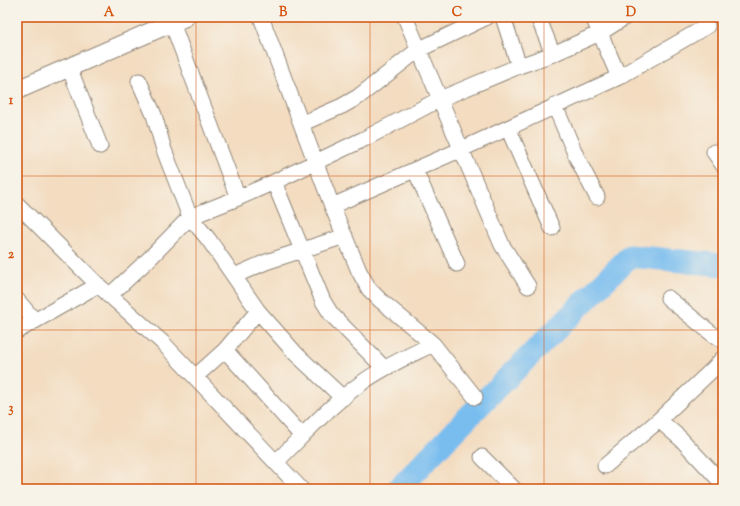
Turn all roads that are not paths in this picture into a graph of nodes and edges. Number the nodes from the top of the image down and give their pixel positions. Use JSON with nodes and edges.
{"nodes":[{"id":1,"x":261,"y":17,"type":"edge"},
{"id":2,"x":405,"y":17,"type":"edge"},
{"id":3,"x":487,"y":17,"type":"edge"},
{"id":4,"x":503,"y":17,"type":"edge"},
{"id":5,"x":538,"y":17,"type":"edge"},
{"id":6,"x":593,"y":17,"type":"edge"},
{"id":7,"x":625,"y":17,"type":"edge"},
{"id":8,"x":179,"y":20,"type":"edge"},
{"id":9,"x":708,"y":26,"type":"dead end"},
{"id":10,"x":600,"y":34,"type":"junction"},
{"id":11,"x":418,"y":50,"type":"junction"},
{"id":12,"x":553,"y":54,"type":"junction"},
{"id":13,"x":519,"y":66,"type":"junction"},
{"id":14,"x":69,"y":67,"type":"junction"},
{"id":15,"x":619,"y":77,"type":"junction"},
{"id":16,"x":139,"y":81,"type":"dead end"},
{"id":17,"x":17,"y":90,"type":"edge"},
{"id":18,"x":440,"y":99,"type":"junction"},
{"id":19,"x":555,"y":106,"type":"junction"},
{"id":20,"x":301,"y":124,"type":"junction"},
{"id":21,"x":508,"y":128,"type":"junction"},
{"id":22,"x":100,"y":146,"type":"dead end"},
{"id":23,"x":462,"y":149,"type":"junction"},
{"id":24,"x":714,"y":152,"type":"dead end"},
{"id":25,"x":315,"y":163,"type":"junction"},
{"id":26,"x":723,"y":165,"type":"edge"},
{"id":27,"x":415,"y":170,"type":"junction"},
{"id":28,"x":274,"y":182,"type":"junction"},
{"id":29,"x":597,"y":197,"type":"dead end"},
{"id":30,"x":238,"y":198,"type":"junction"},
{"id":31,"x":17,"y":204,"type":"edge"},
{"id":32,"x":332,"y":206,"type":"junction"},
{"id":33,"x":190,"y":217,"type":"junction"},
{"id":34,"x":552,"y":228,"type":"dead end"},
{"id":35,"x":345,"y":236,"type":"junction"},
{"id":36,"x":301,"y":250,"type":"junction"},
{"id":37,"x":456,"y":264,"type":"dead end"},
{"id":38,"x":234,"y":276,"type":"junction"},
{"id":39,"x":98,"y":285,"type":"junction"},
{"id":40,"x":528,"y":286,"type":"dead end"},
{"id":41,"x":109,"y":296,"type":"junction"},
{"id":42,"x":668,"y":298,"type":"dead end"},
{"id":43,"x":17,"y":300,"type":"edge"},
{"id":44,"x":258,"y":311,"type":"junction"},
{"id":45,"x":35,"y":321,"type":"junction"},
{"id":46,"x":17,"y":331,"type":"edge"},
{"id":47,"x":723,"y":341,"type":"edge"},
{"id":48,"x":433,"y":344,"type":"junction"},
{"id":49,"x":225,"y":350,"type":"junction"},
{"id":50,"x":723,"y":358,"type":"edge"},
{"id":51,"x":384,"y":368,"type":"junction"},
{"id":52,"x":196,"y":376,"type":"junction"},
{"id":53,"x":475,"y":397,"type":"dead end"},
{"id":54,"x":343,"y":398,"type":"junction"},
{"id":55,"x":659,"y":420,"type":"junction"},
{"id":56,"x":302,"y":436,"type":"junction"},
{"id":57,"x":482,"y":457,"type":"dead end"},
{"id":58,"x":276,"y":462,"type":"junction"},
{"id":59,"x":605,"y":466,"type":"dead end"},
{"id":60,"x":723,"y":484,"type":"edge"},
{"id":61,"x":301,"y":489,"type":"edge"},
{"id":62,"x":514,"y":489,"type":"edge"}],
"edges":[{"from":1,"to":20,"type":"street"},
{"from":2,"to":11,"type":"street"},
{"from":3,"to":11,"type":"street"},
{"from":4,"to":13,"type":"street"},
{"from":5,"to":12,"type":"street"},
{"from":6,"to":10,"type":"street"},
{"from":7,"to":10,"type":"street"},
{"from":8,"to":14,"type":"street"},
{"from":8,"to":30,"type":"street"},
{"from":9,"to":15,"type":"street"},
{"from":10,"to":12,"type":"street"},
{"from":10,"to":15,"type":"street"},
{"from":11,"to":18,"type":"street"},
{"from":11,"to":20,"type":"street"},
{"from":12,"to":13,"type":"street"},
{"from":13,"to":18,"type":"street"},
{"from":14,"to":17,"type":"street"},
{"from":14,"to":22,"type":"street"},
{"from":15,"to":19,"type":"street"},
{"from":16,"to":33,"type":"street"},
{"from":18,"to":23,"type":"street"},
{"from":18,"to":25,"type":"street"},
{"from":19,"to":21,"type":"street"},
{"from":19,"to":29,"type":"street"},
{"from":20,"to":25,"type":"street"},
{"from":21,"to":23,"type":"street"},
{"from":21,"to":34,"type":"street"},
{"from":23,"to":27,"type":"street"},
{"from":23,"to":40,"type":"street"},
{"from":24,"to":26,"type":"street"},
{"from":25,"to":28,"type":"street"},
{"from":25,"to":32,"type":"street"},
{"from":27,"to":32,"type":"street"},
{"from":27,"to":37,"type":"street"},
{"from":28,"to":30,"type":"street"},
{"from":28,"to":36,"type":"street"},
{"from":30,"to":33,"type":"street"},
{"from":31,"to":39,"type":"street"},
{"from":32,"to":35,"type":"street"},
{"from":33,"to":38,"type":"street"},
{"from":33,"to":41,"type":"street"},
{"from":35,"to":36,"type":"street"},
{"from":35,"to":48,"type":"street"},
{"from":36,"to":38,"type":"street"},
{"from":36,"to":51,"type":"street"},
{"from":38,"to":44,"type":"street"},
{"from":39,"to":41,"type":"street"},
{"from":39,"to":45,"type":"street"},
{"from":41,"to":52,"type":"street"},
{"from":42,"to":47,"type":"street"},
{"from":43,"to":45,"type":"street"},
{"from":44,"to":49,"type":"street"},
{"from":44,"to":54,"type":"street"},
{"from":45,"to":46,"type":"street"},
{"from":48,"to":51,"type":"street"},
{"from":48,"to":53,"type":"street"},
{"from":49,"to":52,"type":"street"},
{"from":49,"to":56,"type":"street"},
{"from":50,"to":55,"type":"street"},
{"from":51,"to":54,"type":"street"},
{"from":52,"to":58,"type":"street"},
{"from":54,"to":56,"type":"street"},
{"from":55,"to":59,"type":"street"},
{"from":55,"to":60,"type":"street"},
{"from":56,"to":58,"type":"street"},
{"from":57,"to":62,"type":"street"},
{"from":58,"to":61,"type":"street"}]}
